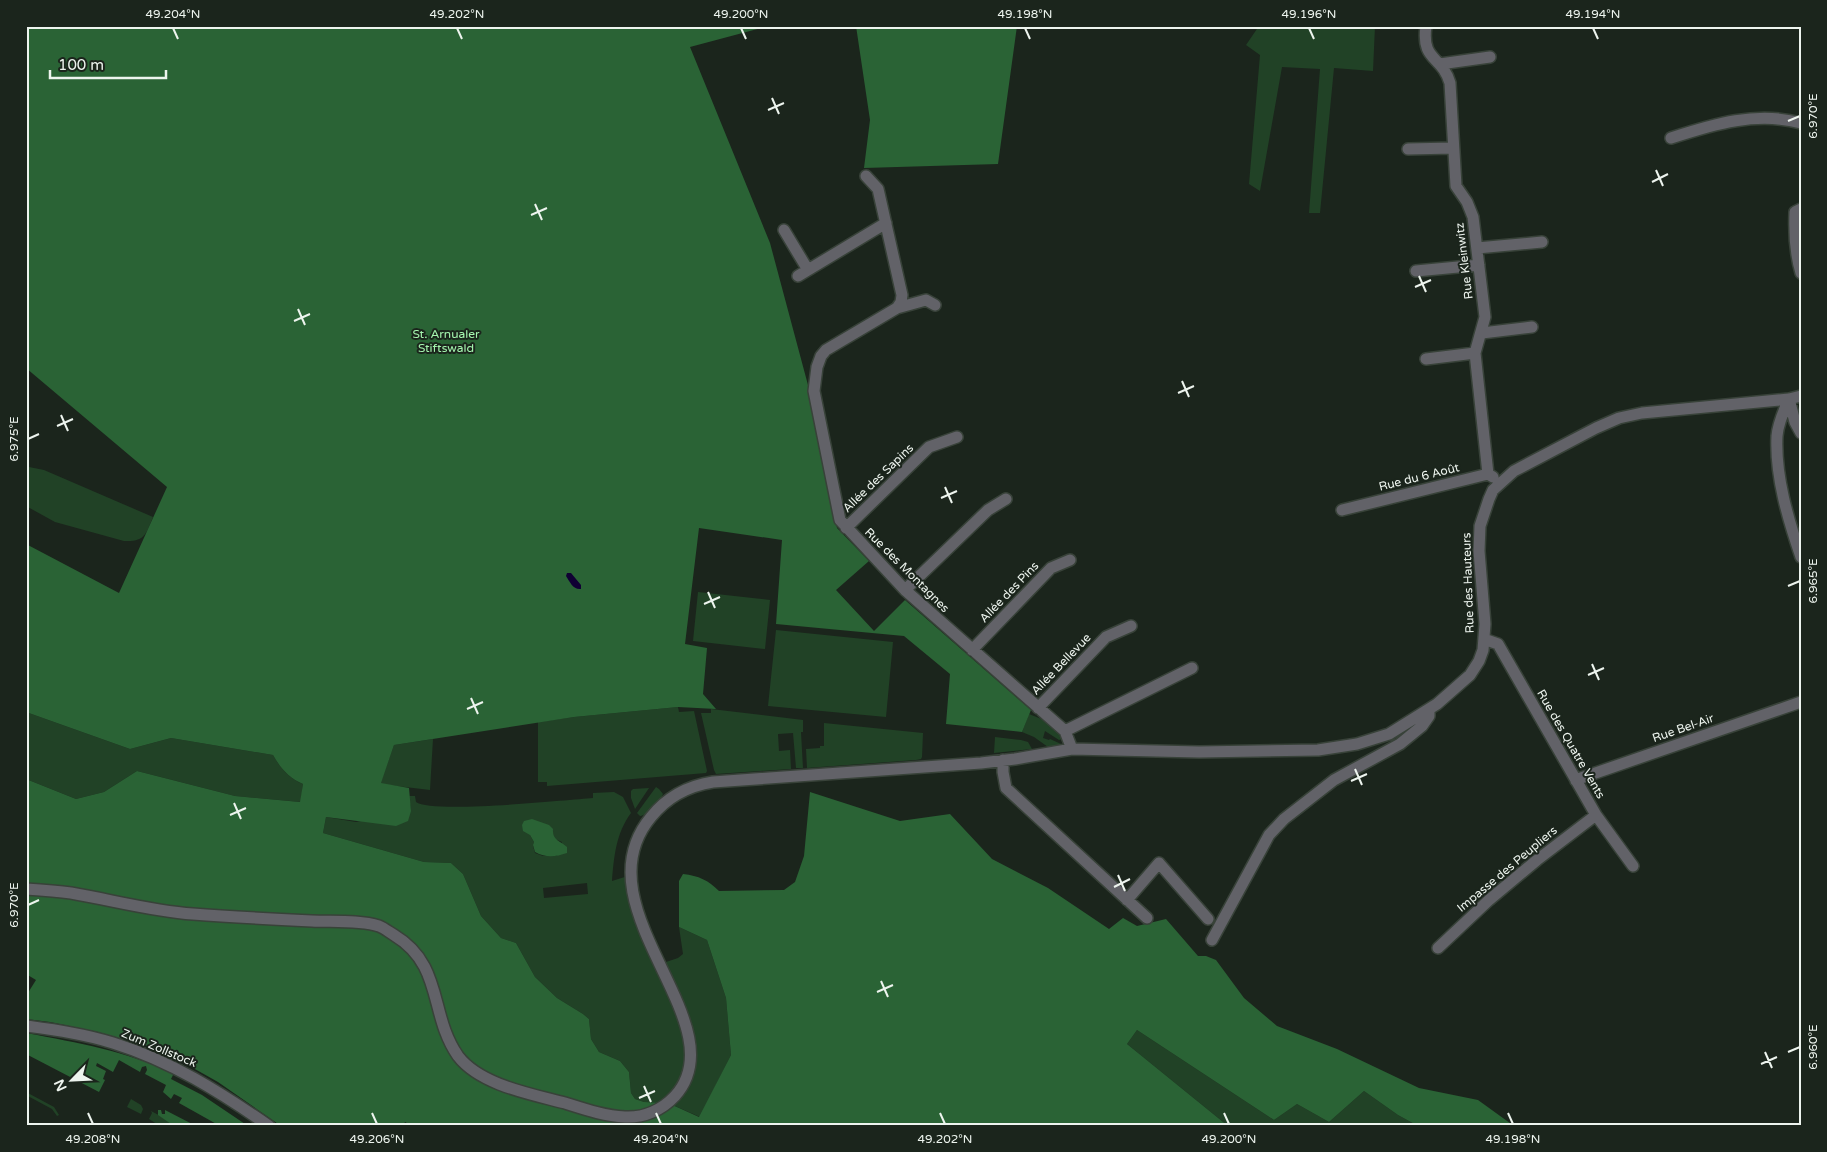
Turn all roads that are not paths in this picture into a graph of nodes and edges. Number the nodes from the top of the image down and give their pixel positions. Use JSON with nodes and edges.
{"nodes":[{"id":1,"x":1426,"y":26,"type":"edge"},
{"id":2,"x":1490,"y":57,"type":"dead end"},
{"id":3,"x":1440,"y":64,"type":"junction"},
{"id":4,"x":1800,"y":121,"type":"edge"},
{"id":5,"x":1672,"y":138,"type":"dead end"},
{"id":6,"x":1453,"y":148,"type":"junction"},
{"id":7,"x":1408,"y":149,"type":"dead end"},
{"id":8,"x":866,"y":176,"type":"dead end"},
{"id":9,"x":1801,"y":209,"type":"edge"},
{"id":10,"x":886,"y":223,"type":"junction"},
{"id":11,"x":784,"y":230,"type":"dead end"},
{"id":12,"x":1797,"y":231,"type":"edge"},
{"id":13,"x":1542,"y":242,"type":"dead end"},
{"id":14,"x":1477,"y":248,"type":"junction"},
{"id":15,"x":1798,"y":256,"type":"edge"},
{"id":16,"x":1479,"y":265,"type":"junction"},
{"id":17,"x":1416,"y":271,"type":"dead end"},
{"id":18,"x":1801,"y":273,"type":"edge"},
{"id":19,"x":935,"y":305,"type":"dead end"},
{"id":20,"x":897,"y":308,"type":"junction"},
{"id":21,"x":1532,"y":327,"type":"dead end"},
{"id":22,"x":1482,"y":333,"type":"junction"},
{"id":23,"x":1475,"y":353,"type":"junction"},
{"id":24,"x":1426,"y":359,"type":"dead end"},
{"id":25,"x":1801,"y":396,"type":"edge"},
{"id":26,"x":1789,"y":398,"type":"junction"},
{"id":27,"x":1801,"y":432,"type":"edge"},
{"id":28,"x":957,"y":437,"type":"dead end"},
{"id":29,"x":1488,"y":474,"type":"junction"},
{"id":30,"x":1500,"y":483,"type":"junction"},
{"id":31,"x":1006,"y":499,"type":"dead end"},
{"id":32,"x":1342,"y":510,"type":"dead end"},
{"id":33,"x":846,"y":528,"type":"junction"},
{"id":34,"x":1801,"y":557,"type":"edge"},
{"id":35,"x":1070,"y":560,"type":"dead end"},
{"id":36,"x":905,"y":590,"type":"junction"},
{"id":37,"x":1131,"y":626,"type":"dead end"},
{"id":38,"x":1484,"y":639,"type":"junction"},
{"id":39,"x":972,"y":650,"type":"junction"},
{"id":40,"x":1192,"y":668,"type":"dead end"},
{"id":41,"x":1801,"y":702,"type":"edge"},
{"id":42,"x":1038,"y":708,"type":"junction"},
{"id":43,"x":1429,"y":709,"type":"junction"},
{"id":44,"x":1065,"y":731,"type":"junction"},
{"id":45,"x":1072,"y":748,"type":"junction"},
{"id":46,"x":1009,"y":760,"type":"junction"},
{"id":47,"x":1576,"y":781,"type":"junction"},
{"id":48,"x":1596,"y":814,"type":"junction"},
{"id":49,"x":1633,"y":866,"type":"dead end"},
{"id":50,"x":26,"y":889,"type":"edge"},
{"id":51,"x":1127,"y":900,"type":"junction"},
{"id":52,"x":1147,"y":918,"type":"dead end"},
{"id":53,"x":1208,"y":919,"type":"dead end"},
{"id":54,"x":1212,"y":940,"type":"dead end"},
{"id":55,"x":1438,"y":948,"type":"dead end"},
{"id":56,"x":26,"y":1026,"type":"edge"},
{"id":57,"x":269,"y":1126,"type":"edge"}],
"edges":[{"from":1,"to":3,"type":"street","name":"Rue Kleinwitz"},
{"from":2,"to":3,"type":"street"},
{"from":3,"to":6,"type":"street","name":"Rue Kleinwitz"},
{"from":4,"to":5,"type":"street"},
{"from":6,"to":7,"type":"street"},
{"from":6,"to":14,"type":"street","name":"Rue Kleinwitz"},
{"from":8,"to":10,"type":"street"},
{"from":9,"to":12,"type":"street"},
{"from":10,"to":11,"type":"street"},
{"from":10,"to":20,"type":"street"},
{"from":12,"to":15,"type":"street"},
{"from":13,"to":14,"type":"street"},
{"from":14,"to":16,"type":"street","name":"Rue Kleinwitz"},
{"from":15,"to":18,"type":"street"},
{"from":16,"to":17,"type":"street"},
{"from":16,"to":22,"type":"street","name":"Rue Kleinwitz"},
{"from":19,"to":20,"type":"street","name":"Rue des Montagnes"},
{"from":20,"to":33,"type":"street","name":"Rue des Montagnes"},
{"from":21,"to":22,"type":"street"},
{"from":22,"to":23,"type":"street","name":"Rue Kleinwitz"},
{"from":23,"to":24,"type":"street"},
{"from":23,"to":29,"type":"street","name":"Rue Kleinwitz"},
{"from":25,"to":26,"type":"street","name":"Rue des Hauteurs"},
{"from":26,"to":27,"type":"street"},
{"from":26,"to":30,"type":"street","name":"Rue des Hauteurs"},
{"from":26,"to":34,"type":"street"},
{"from":28,"to":33,"type":"street","name":"Allée des Sapins"},
{"from":29,"to":30,"type":"street"},
{"from":29,"to":32,"type":"street","name":"Rue du 6 Août"},
{"from":30,"to":38,"type":"street","name":"Rue des Hauteurs"},
{"from":31,"to":36,"type":"street"},
{"from":33,"to":36,"type":"street","name":"Rue des Montagnes"},
{"from":35,"to":39,"type":"street","name":"Allée des Pins"},
{"from":36,"to":39,"type":"street","name":"Rue des Montagnes"},
{"from":37,"to":42,"type":"street","name":"Allée Bellevue"},
{"from":38,"to":43,"type":"street","name":"Rue des Hauteurs"},
{"from":38,"to":47,"type":"street","name":"Rue des Quatre Vents"},
{"from":39,"to":42,"type":"street","name":"Rue des Montagnes"},
{"from":40,"to":44,"type":"street"},
{"from":41,"to":47,"type":"street","name":"Rue Bel-Air"},
{"from":42,"to":44,"type":"street","name":"Rue des Montagnes"},
{"from":43,"to":45,"type":"street","name":"Rue des Hauteurs"},
{"from":43,"to":54,"type":"street"},
{"from":44,"to":45,"type":"street","name":"Rue des Montagnes"},
{"from":45,"to":46,"type":"street","name":"Rue des Hauteurs"},
{"from":46,"to":50,"type":"street","name":"Rue des Hauteurs"},
{"from":46,"to":51,"type":"street"},
{"from":47,"to":48,"type":"street","name":"Rue des Quatre Vents"},
{"from":48,"to":49,"type":"street","name":"Rue des Quatre Vents"},
{"from":48,"to":55,"type":"street","name":"Impasse des Peupliers"},
{"from":51,"to":52,"type":"street"},
{"from":51,"to":53,"type":"street"},
{"from":56,"to":57,"type":"street","name":"Zum Zollstock"}]}
